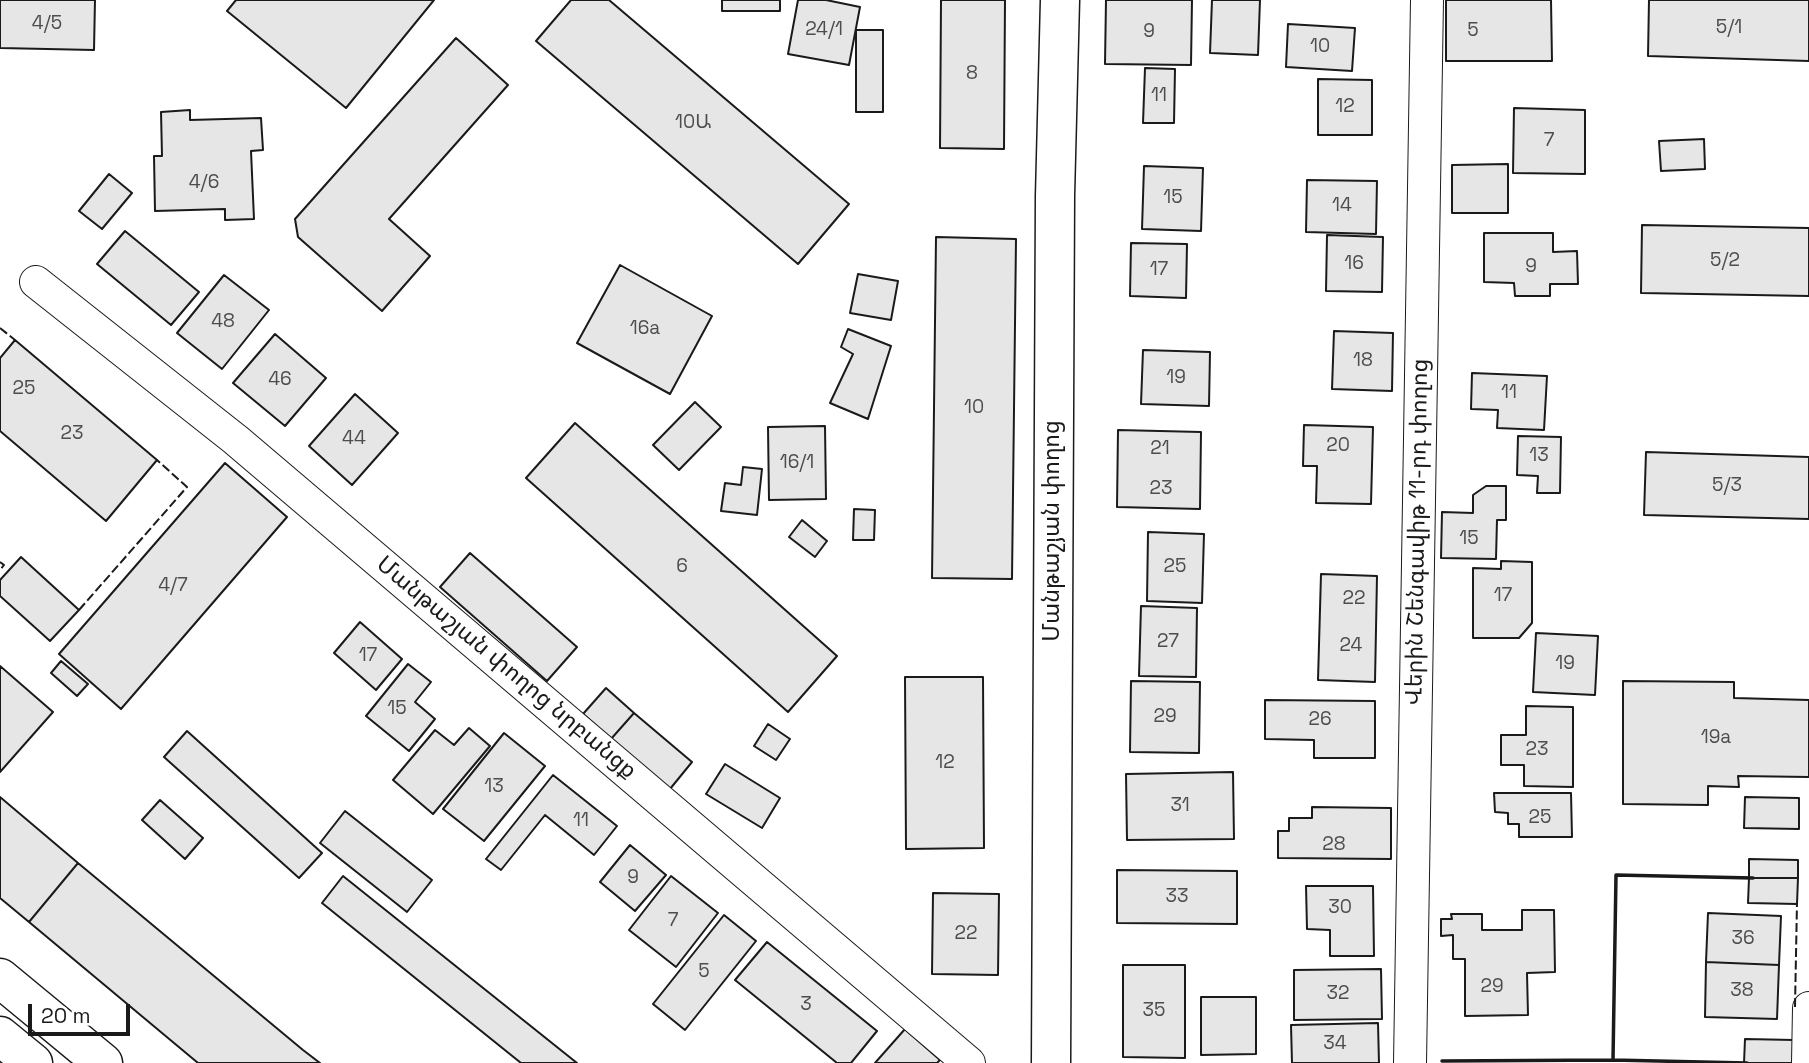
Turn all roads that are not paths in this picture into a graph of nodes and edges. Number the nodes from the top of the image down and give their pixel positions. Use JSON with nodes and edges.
{"nodes":[{"id":1,"x":1060,"y":0,"type":"edge"},
{"id":2,"x":1427,"y":0,"type":"edge"},
{"id":3,"x":36,"y":282,"type":"dead end"},
{"id":4,"x":0,"y":978,"type":"edge"},
{"id":5,"x":1809,"y":1008,"type":"edge"},
{"id":6,"x":0,"y":1036,"type":"edge"},
{"id":7,"x":33,"y":1063,"type":"edge"},
{"id":8,"x":103,"y":1063,"type":"edge"},
{"id":9,"x":969,"y":1063,"type":"edge"},
{"id":10,"x":1051,"y":1063,"type":"edge"},
{"id":11,"x":1410,"y":1063,"type":"edge"},
{"id":12,"x":1808,"y":1063,"type":"edge"}],
"edges":[{"from":1,"to":10,"type":"street","name":"Մանթաշյան փողոց"},
{"from":2,"to":11,"type":"street","name":"Վերին Շենգավիթ 11-րդ փողոց"},
{"from":3,"to":9,"type":"street","name":"Մանթաշյան փողոց նրբանցք"},
{"from":4,"to":8,"type":"street"},
{"from":5,"to":12,"type":"street"},
{"from":6,"to":7,"type":"street"}]}
